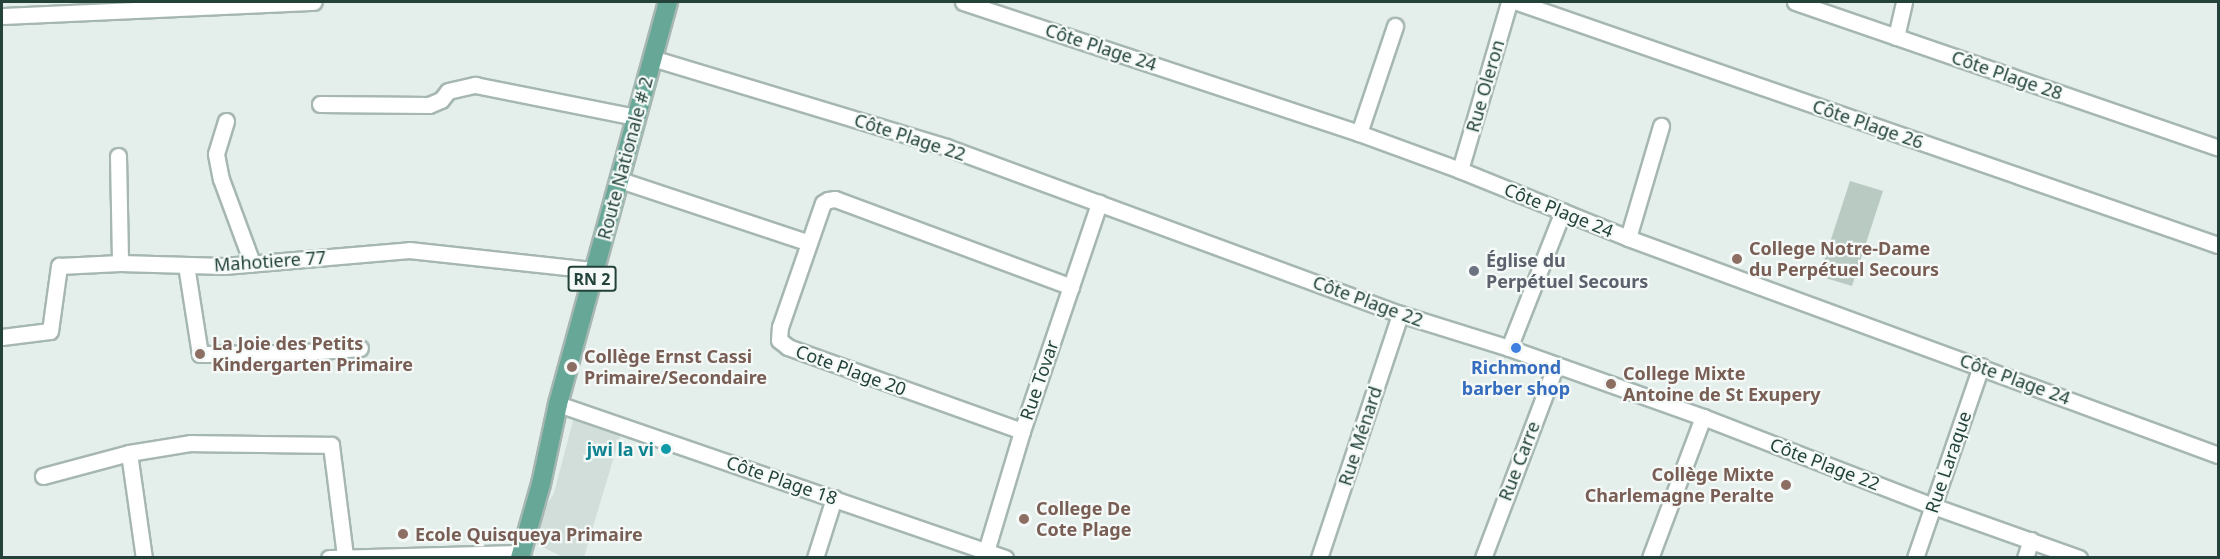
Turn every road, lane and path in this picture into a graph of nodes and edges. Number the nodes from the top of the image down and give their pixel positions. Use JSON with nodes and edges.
{"nodes":[{"id":1,"x":314,"y":2,"type":"edge"},
{"id":2,"x":668,"y":2,"type":"edge"},
{"id":3,"x":963,"y":2,"type":"edge"},
{"id":4,"x":1509,"y":2,"type":"edge"},
{"id":5,"x":1517,"y":2,"type":"edge"},
{"id":6,"x":1795,"y":2,"type":"edge"},
{"id":7,"x":1904,"y":2,"type":"edge"},
{"id":8,"x":244,"y":3,"type":"edge"},
{"id":9,"x":2,"y":16,"type":"edge"},
{"id":10,"x":1395,"y":26,"type":"dead end"},
{"id":11,"x":1896,"y":38,"type":"junction"},
{"id":12,"x":652,"y":58,"type":"junction"},
{"id":13,"x":320,"y":104,"type":"dead end"},
{"id":14,"x":635,"y":117,"type":"junction"},
{"id":15,"x":226,"y":121,"type":"dead end"},
{"id":16,"x":1661,"y":126,"type":"dead end"},
{"id":17,"x":1359,"y":133,"type":"junction"},
{"id":18,"x":2218,"y":148,"type":"edge"},
{"id":19,"x":118,"y":156,"type":"dead end"},
{"id":20,"x":1460,"y":170,"type":"junction"},
{"id":21,"x":620,"y":180,"type":"junction"},
{"id":22,"x":1099,"y":203,"type":"junction"},
{"id":23,"x":1563,"y":211,"type":"junction"},
{"id":24,"x":1628,"y":238,"type":"junction"},
{"id":25,"x":809,"y":243,"type":"junction"},
{"id":26,"x":2218,"y":245,"type":"edge"},
{"id":27,"x":252,"y":263,"type":"junction"},
{"id":28,"x":120,"y":264,"type":"junction"},
{"id":29,"x":186,"y":265,"type":"junction"},
{"id":30,"x":594,"y":270,"type":"junction"},
{"id":31,"x":1071,"y":287,"type":"junction"},
{"id":32,"x":1400,"y":314,"type":"junction"},
{"id":33,"x":2,"y":337,"type":"edge"},
{"id":34,"x":360,"y":348,"type":"dead end"},
{"id":35,"x":1509,"y":348,"type":"junction"},
{"id":36,"x":1556,"y":365,"type":"junction"},
{"id":37,"x":1981,"y":366,"type":"junction"},
{"id":38,"x":558,"y":404,"type":"junction"},
{"id":39,"x":1703,"y":417,"type":"junction"},
{"id":40,"x":1022,"y":431,"type":"junction"},
{"id":41,"x":129,"y":453,"type":"junction"},
{"id":42,"x":2218,"y":454,"type":"edge"},
{"id":43,"x":43,"y":476,"type":"dead end"},
{"id":44,"x":834,"y":498,"type":"junction"},
{"id":45,"x":1933,"y":506,"type":"junction"},
{"id":46,"x":2031,"y":540,"type":"junction"},
{"id":47,"x":985,"y":554,"type":"edge"},
{"id":48,"x":520,"y":555,"type":"edge"},
{"id":49,"x":337,"y":557,"type":"edge"},
{"id":50,"x":144,"y":558,"type":"edge"},
{"id":51,"x":815,"y":558,"type":"edge"},
{"id":52,"x":1005,"y":558,"type":"edge"},
{"id":53,"x":1319,"y":558,"type":"edge"},
{"id":54,"x":1483,"y":558,"type":"edge"},
{"id":55,"x":1650,"y":558,"type":"edge"},
{"id":56,"x":1915,"y":558,"type":"edge"},
{"id":57,"x":2025,"y":558,"type":"edge"},
{"id":58,"x":2079,"y":558,"type":"edge"}],
"edges":[{"from":1,"to":8,"type":"street"},
{"from":2,"to":12,"type":"main road","name":"Route Nationale # 2","number":"RN 2"},
{"from":3,"to":17,"type":"street","name":"Côte Plage 24"},
{"from":4,"to":20,"type":"street","name":"Rue Oleron"},
{"from":5,"to":26,"type":"street","name":"Côte Plage 26"},
{"from":6,"to":11,"type":"street","name":"Côte Plage 28"},
{"from":7,"to":11,"type":"street"},
{"from":8,"to":9,"type":"street"},
{"from":10,"to":17,"type":"street"},
{"from":11,"to":18,"type":"street","name":"Côte Plage 28"},
{"from":12,"to":14,"type":"main road","name":"Route Nationale # 2","number":"RN 2"},
{"from":12,"to":22,"type":"street","name":"Côte Plage 22"},
{"from":13,"to":14,"type":"street"},
{"from":14,"to":21,"type":"main road","name":"Route Nationale # 2","number":"RN 2"},
{"from":15,"to":27,"type":"street"},
{"from":16,"to":24,"type":"street"},
{"from":17,"to":20,"type":"street","name":"Côte Plage 24"},
{"from":19,"to":28,"type":"street"},
{"from":20,"to":23,"type":"street","name":"Côte Plage 24"},
{"from":21,"to":25,"type":"street"},
{"from":21,"to":30,"type":"main road","name":"Route Nationale # 2","number":"RN 2"},
{"from":22,"to":31,"type":"street","name":"Rue Tovar"},
{"from":22,"to":32,"type":"street","name":"Côte Plage 22"},
{"from":23,"to":24,"type":"street","name":"Côte Plage 24"},
{"from":23,"to":35,"type":"street"},
{"from":24,"to":37,"type":"street","name":"Côte Plage 24"},
{"from":25,"to":31,"type":"street","name":"Cote Plage 20"},
{"from":25,"to":40,"type":"street","name":"Cote Plage 20"},
{"from":27,"to":29,"type":"street","name":"Mahotiere 77"},
{"from":27,"to":30,"type":"street","name":"Mahotiere 77"},
{"from":28,"to":29,"type":"street","name":"Mahotiere 77"},
{"from":28,"to":33,"type":"street","name":"Mahotiere 77"},
{"from":29,"to":34,"type":"street"},
{"from":30,"to":38,"type":"main road","name":"Route Nationale # 2","number":"RN 2"},
{"from":31,"to":40,"type":"street","name":"Rue Tovar"},
{"from":32,"to":35,"type":"street","name":"Côte Plage 22"},
{"from":32,"to":53,"type":"street","name":"Rue Ménard"},
{"from":35,"to":36,"type":"street","name":"Côte Plage 22"},
{"from":36,"to":39,"type":"street","name":"Côte Plage 22"},
{"from":36,"to":54,"type":"street","name":"Rue Carre"},
{"from":37,"to":42,"type":"street","name":"Côte Plage 24"},
{"from":37,"to":45,"type":"street","name":"Rue Laraque"},
{"from":38,"to":44,"type":"street","name":"Côte Plage 18"},
{"from":38,"to":48,"type":"main road","name":"Route Nationale # 2","number":"RN 2"},
{"from":39,"to":45,"type":"street","name":"Côte Plage 22"},
{"from":39,"to":55,"type":"street"},
{"from":40,"to":47,"type":"street","name":"Rue Tovar"},
{"from":41,"to":43,"type":"street"},
{"from":41,"to":49,"type":"street"},
{"from":41,"to":50,"type":"street"},
{"from":44,"to":47,"type":"street","name":"Côte Plage 18"},
{"from":44,"to":51,"type":"street"},
{"from":45,"to":46,"type":"street","name":"Côte Plage 22"},
{"from":45,"to":56,"type":"street","name":"Rue Laraque"},
{"from":46,"to":57,"type":"street"},
{"from":46,"to":58,"type":"street","name":"Côte Plage 22"},
{"from":47,"to":52,"type":"street","name":"Côte Plage 18"},
{"from":48,"to":49,"type":"street"}]}
